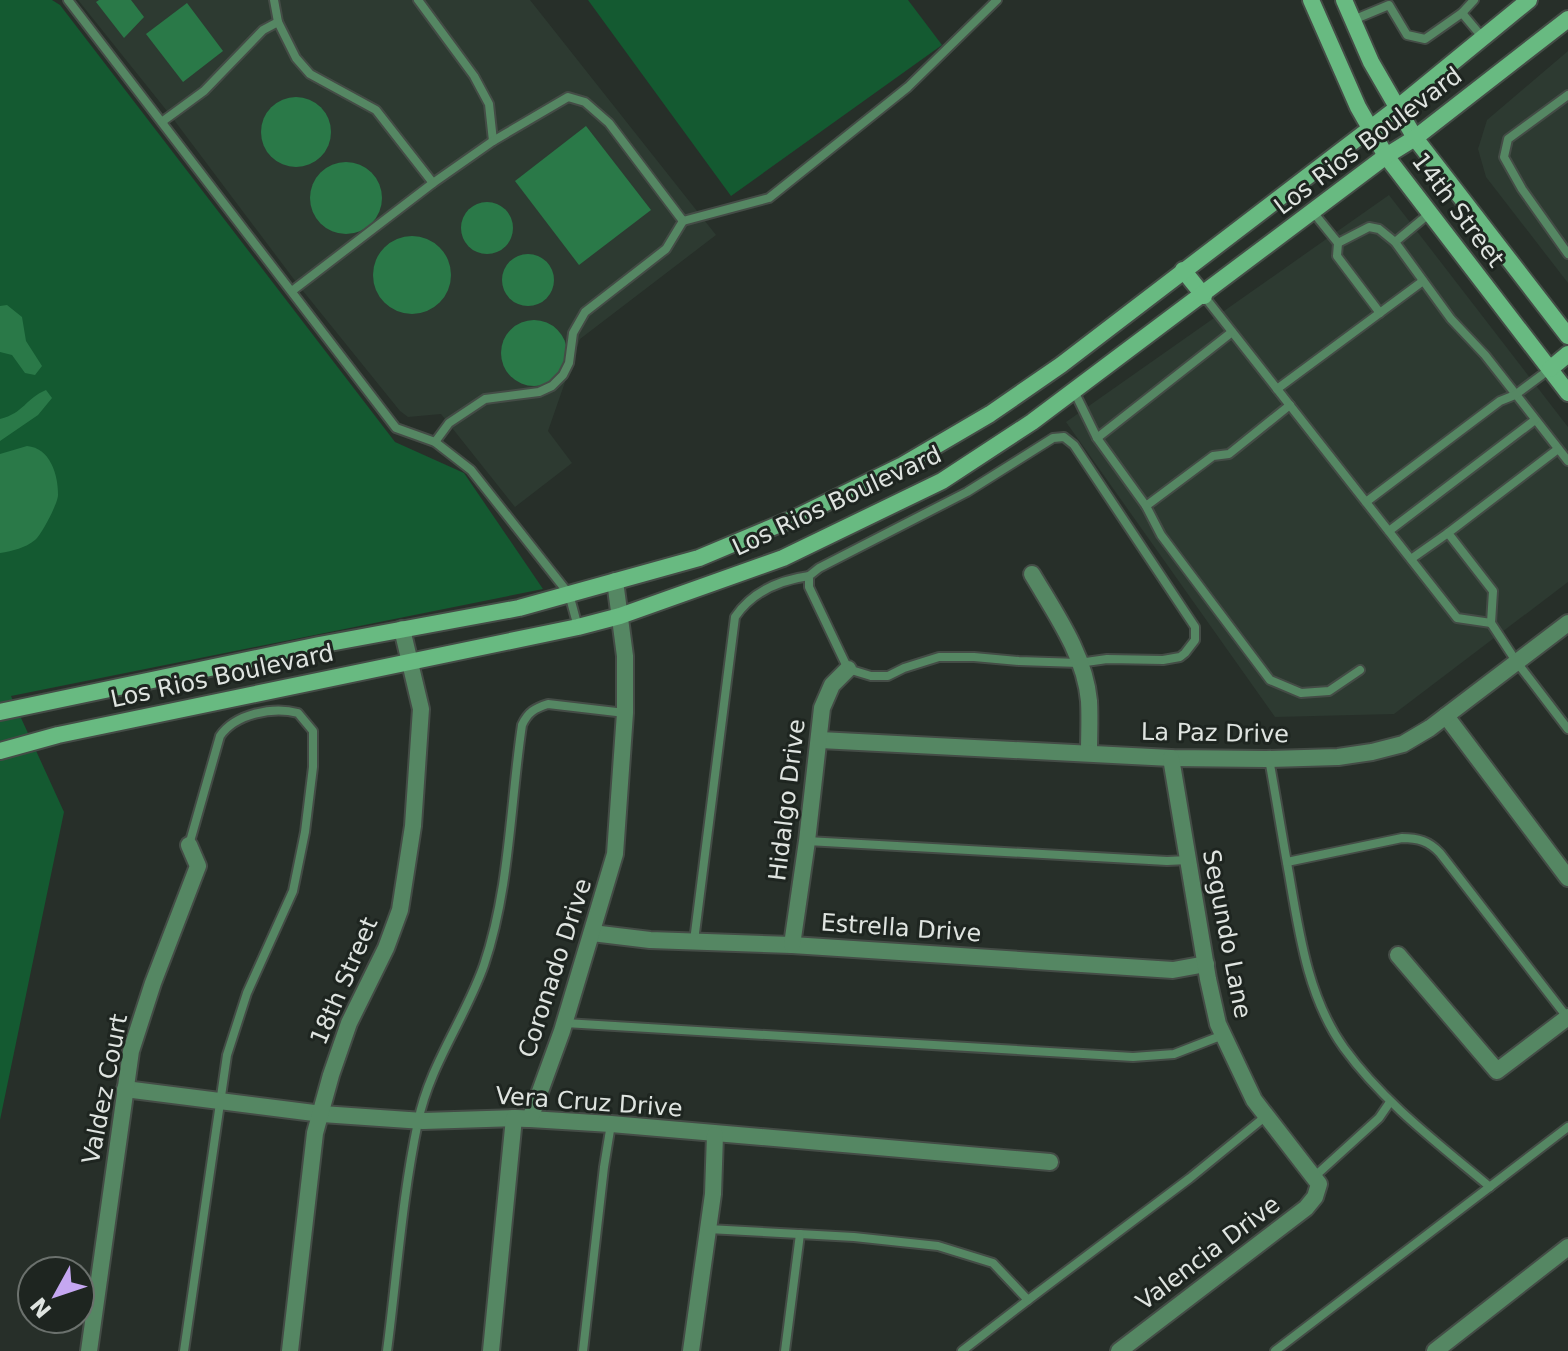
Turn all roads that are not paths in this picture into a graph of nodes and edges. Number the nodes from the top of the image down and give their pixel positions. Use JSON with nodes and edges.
{"nodes":[{"id":1,"x":68,"y":0,"type":"edge"},
{"id":2,"x":274,"y":0,"type":"edge"},
{"id":3,"x":418,"y":0,"type":"edge"},
{"id":4,"x":997,"y":0,"type":"edge"},
{"id":5,"x":1311,"y":0,"type":"edge"},
{"id":6,"x":1344,"y":0,"type":"edge"},
{"id":7,"x":1474,"y":0,"type":"edge"},
{"id":8,"x":1529,"y":0,"type":"edge"},
{"id":9,"x":1388,"y":3,"type":"edge"},
{"id":10,"x":1462,"y":13,"type":"junction"},
{"id":11,"x":1568,"y":19,"type":"edge"},
{"id":12,"x":1352,"y":20,"type":"junction"},
{"id":13,"x":278,"y":22,"type":"junction"},
{"id":14,"x":1483,"y":38,"type":"junction"},
{"id":15,"x":1568,"y":95,"type":"edge"},
{"id":16,"x":1397,"y":108,"type":"junction"},
{"id":17,"x":163,"y":121,"type":"junction"},
{"id":18,"x":1369,"y":129,"type":"junction"},
{"id":19,"x":1415,"y":138,"type":"junction"},
{"id":20,"x":493,"y":141,"type":"junction"},
{"id":21,"x":1386,"y":156,"type":"junction"},
{"id":22,"x":433,"y":183,"type":"junction"},
{"id":23,"x":1313,"y":212,"type":"junction"},
{"id":24,"x":1430,"y":213,"type":"junction"},
{"id":25,"x":683,"y":221,"type":"junction"},
{"id":26,"x":1395,"y":242,"type":"junction"},
{"id":27,"x":1338,"y":243,"type":"junction"},
{"id":28,"x":1568,"y":254,"type":"edge"},
{"id":29,"x":1183,"y":270,"type":"junction"},
{"id":30,"x":1423,"y":281,"type":"junction"},
{"id":31,"x":292,"y":291,"type":"junction"},
{"id":32,"x":1204,"y":296,"type":"junction"},
{"id":33,"x":1380,"y":313,"type":"junction"},
{"id":34,"x":1232,"y":332,"type":"junction"},
{"id":35,"x":1568,"y":336,"type":"edge"},
{"id":36,"x":1568,"y":354,"type":"edge"},
{"id":37,"x":1061,"y":365,"type":"junction"},
{"id":38,"x":1550,"y":369,"type":"junction"},
{"id":39,"x":1277,"y":389,"type":"junction"},
{"id":40,"x":1074,"y":391,"type":"junction"},
{"id":41,"x":1568,"y":393,"type":"edge"},
{"id":42,"x":1515,"y":395,"type":"junction"},
{"id":43,"x":1290,"y":405,"type":"junction"},
{"id":44,"x":1535,"y":420,"type":"junction"},
{"id":45,"x":1097,"y":438,"type":"junction"},
{"id":46,"x":435,"y":442,"type":"junction"},
{"id":47,"x":1558,"y":449,"type":"junction"},
{"id":48,"x":1568,"y":461,"type":"edge"},
{"id":49,"x":1366,"y":502,"type":"junction"},
{"id":50,"x":1146,"y":506,"type":"junction"},
{"id":51,"x":1389,"y":531,"type":"junction"},
{"id":52,"x":1448,"y":533,"type":"junction"},
{"id":53,"x":1411,"y":559,"type":"junction"},
{"id":54,"x":1032,"y":574,"type":"dead end"},
{"id":55,"x":809,"y":576,"type":"junction"},
{"id":56,"x":615,"y":581,"type":"junction"},
{"id":57,"x":569,"y":594,"type":"junction"},
{"id":58,"x":620,"y":616,"type":"junction"},
{"id":59,"x":1491,"y":623,"type":"junction"},
{"id":60,"x":1568,"y":623,"type":"edge"},
{"id":61,"x":578,"y":627,"type":"junction"},
{"id":62,"x":402,"y":629,"type":"junction"},
{"id":63,"x":409,"y":660,"type":"junction"},
{"id":64,"x":1516,"y":661,"type":"junction"},
{"id":65,"x":1079,"y":663,"type":"junction"},
{"id":66,"x":848,"y":669,"type":"junction"},
{"id":67,"x":1360,"y":670,"type":"dead end"},
{"id":68,"x":0,"y":712,"type":"edge"},
{"id":69,"x":625,"y":713,"type":"junction"},
{"id":70,"x":1446,"y":716,"type":"junction"},
{"id":71,"x":1568,"y":729,"type":"edge"},
{"id":72,"x":820,"y":740,"type":"junction"},
{"id":73,"x":0,"y":751,"type":"edge"},
{"id":74,"x":1089,"y":752,"type":"junction"},
{"id":75,"x":1171,"y":758,"type":"junction"},
{"id":76,"x":1269,"y":759,"type":"junction"},
{"id":77,"x":807,"y":841,"type":"junction"},
{"id":78,"x":189,"y":845,"type":"joint"},
{"id":79,"x":1188,"y":860,"type":"junction"},
{"id":80,"x":1287,"y":862,"type":"junction"},
{"id":81,"x":1568,"y":878,"type":"edge"},
{"id":82,"x":592,"y":933,"type":"junction"},
{"id":83,"x":694,"y":941,"type":"junction"},
{"id":84,"x":792,"y":945,"type":"junction"},
{"id":85,"x":1398,"y":955,"type":"dead end"},
{"id":86,"x":1206,"y":964,"type":"junction"},
{"id":87,"x":1568,"y":1018,"type":"edge"},
{"id":88,"x":565,"y":1023,"type":"junction"},
{"id":89,"x":1223,"y":1035,"type":"junction"},
{"id":90,"x":125,"y":1089,"type":"junction"},
{"id":91,"x":219,"y":1100,"type":"junction"},
{"id":92,"x":1390,"y":1102,"type":"junction"},
{"id":93,"x":322,"y":1114,"type":"junction"},
{"id":94,"x":1266,"y":1116,"type":"junction"},
{"id":95,"x":514,"y":1118,"type":"junction"},
{"id":96,"x":418,"y":1120,"type":"junction"},
{"id":97,"x":611,"y":1124,"type":"junction"},
{"id":98,"x":1568,"y":1127,"type":"edge"},
{"id":99,"x":715,"y":1135,"type":"junction"},
{"id":100,"x":1050,"y":1162,"type":"dead end"},
{"id":101,"x":1316,"y":1182,"type":"junction"},
{"id":102,"x":1490,"y":1187,"type":"junction"},
{"id":103,"x":708,"y":1229,"type":"junction"},
{"id":104,"x":800,"y":1234,"type":"junction"},
{"id":105,"x":1568,"y":1247,"type":"edge"},
{"id":106,"x":1028,"y":1300,"type":"junction"},
{"id":107,"x":89,"y":1351,"type":"edge"},
{"id":108,"x":184,"y":1351,"type":"edge"},
{"id":109,"x":290,"y":1351,"type":"edge"},
{"id":110,"x":387,"y":1351,"type":"edge"},
{"id":111,"x":491,"y":1351,"type":"edge"},
{"id":112,"x":583,"y":1351,"type":"edge"},
{"id":113,"x":691,"y":1351,"type":"edge"},
{"id":114,"x":785,"y":1351,"type":"edge"},
{"id":115,"x":962,"y":1351,"type":"edge"},
{"id":116,"x":1119,"y":1351,"type":"edge"},
{"id":117,"x":1275,"y":1351,"type":"edge"},
{"id":118,"x":1435,"y":1351,"type":"edge"}],
"edges":[{"from":1,"to":17,"type":"lane"},
{"from":2,"to":13,"type":"lane"},
{"from":3,"to":20,"type":"lane"},
{"from":4,"to":25,"type":"lane"},
{"from":5,"to":18,"type":"main road","name":"14th Street"},
{"from":6,"to":12,"type":"main road","name":"14th Street"},
{"from":7,"to":10,"type":"lane"},
{"from":8,"to":14,"type":"main road","name":"Los Rios Boulevard"},
{"from":9,"to":10,"type":"lane"},
{"from":9,"to":12,"type":"lane"},
{"from":10,"to":14,"type":"lane"},
{"from":11,"to":19,"type":"main road","name":"Los Rios Boulevard"},
{"from":12,"to":16,"type":"main road","name":"14th Street"},
{"from":13,"to":17,"type":"lane"},
{"from":13,"to":22,"type":"lane"},
{"from":14,"to":16,"type":"main road","name":"Los Rios Boulevard"},
{"from":15,"to":28,"type":"lane"},
{"from":16,"to":18,"type":"main road","name":"Los Rios Boulevard"},
{"from":16,"to":19,"type":"main road","name":"14th Street"},
{"from":17,"to":31,"type":"lane"},
{"from":18,"to":21,"type":"main road","name":"14th Street"},
{"from":18,"to":29,"type":"main road","name":"Los Rios Boulevard"},
{"from":19,"to":21,"type":"main road","name":"Los Rios Boulevard"},
{"from":19,"to":35,"type":"main road","name":"14th Street"},
{"from":20,"to":22,"type":"lane"},
{"from":20,"to":25,"type":"lane"},
{"from":21,"to":23,"type":"main road","name":"Los Rios Boulevard"},
{"from":21,"to":24,"type":"main road","name":"14th Street"},
{"from":22,"to":31,"type":"lane"},
{"from":23,"to":27,"type":"lane"},
{"from":23,"to":32,"type":"main road","name":"Los Rios Boulevard"},
{"from":24,"to":26,"type":"lane"},
{"from":24,"to":38,"type":"main road","name":"14th Street"},
{"from":25,"to":46,"type":"lane"},
{"from":26,"to":27,"type":"lane"},
{"from":26,"to":30,"type":"lane"},
{"from":27,"to":33,"type":"lane"},
{"from":29,"to":32,"type":"main road"},
{"from":29,"to":37,"type":"main road","name":"Los Rios Boulevard"},
{"from":30,"to":33,"type":"lane"},
{"from":30,"to":42,"type":"lane"},
{"from":31,"to":46,"type":"lane"},
{"from":32,"to":34,"type":"lane"},
{"from":32,"to":40,"type":"main road","name":"Los Rios Boulevard"},
{"from":33,"to":39,"type":"lane"},
{"from":34,"to":39,"type":"lane"},
{"from":34,"to":45,"type":"lane"},
{"from":36,"to":38,"type":"main road"},
{"from":37,"to":40,"type":"main road"},
{"from":37,"to":56,"type":"main road","name":"Los Rios Boulevard"},
{"from":38,"to":41,"type":"main road","name":"14th Street"},
{"from":38,"to":42,"type":"lane"},
{"from":39,"to":43,"type":"lane"},
{"from":40,"to":45,"type":"lane"},
{"from":40,"to":58,"type":"main road","name":"Los Rios Boulevard"},
{"from":42,"to":44,"type":"lane"},
{"from":42,"to":49,"type":"lane"},
{"from":43,"to":49,"type":"lane"},
{"from":43,"to":50,"type":"lane"},
{"from":44,"to":47,"type":"lane"},
{"from":44,"to":51,"type":"lane"},
{"from":45,"to":50,"type":"lane"},
{"from":46,"to":57,"type":"lane"},
{"from":47,"to":48,"type":"lane"},
{"from":47,"to":52,"type":"lane"},
{"from":49,"to":51,"type":"lane"},
{"from":50,"to":67,"type":"lane"},
{"from":51,"to":53,"type":"lane"},
{"from":52,"to":53,"type":"lane"},
{"from":52,"to":59,"type":"lane"},
{"from":53,"to":59,"type":"lane"},
{"from":54,"to":65,"type":"street"},
{"from":55,"to":65,"type":"lane"},
{"from":55,"to":66,"type":"lane"},
{"from":55,"to":83,"type":"lane"},
{"from":56,"to":57,"type":"main road","name":"Los Rios Boulevard"},
{"from":56,"to":58,"type":"street","name":"Coronado Drive"},
{"from":57,"to":61,"type":"lane"},
{"from":57,"to":62,"type":"main road","name":"Los Rios Boulevard"},
{"from":58,"to":61,"type":"main road","name":"Los Rios Boulevard"},
{"from":58,"to":69,"type":"street","name":"Coronado Drive"},
{"from":59,"to":64,"type":"lane"},
{"from":60,"to":64,"type":"street","name":"La Paz Drive"},
{"from":61,"to":63,"type":"main road","name":"Los Rios Boulevard"},
{"from":62,"to":63,"type":"street","name":"18th Street"},
{"from":62,"to":68,"type":"main road","name":"Los Rios Boulevard"},
{"from":63,"to":73,"type":"main road","name":"Los Rios Boulevard"},
{"from":63,"to":93,"type":"street","name":"18th Street"},
{"from":64,"to":70,"type":"street","name":"La Paz Drive"},
{"from":64,"to":71,"type":"lane"},
{"from":65,"to":66,"type":"lane"},
{"from":65,"to":74,"type":"street"},
{"from":66,"to":72,"type":"street","name":"Hidalgo Drive"},
{"from":69,"to":82,"type":"street","name":"Coronado Drive"},
{"from":69,"to":96,"type":"lane"},
{"from":70,"to":76,"type":"street","name":"La Paz Drive"},
{"from":70,"to":81,"type":"street"},
{"from":72,"to":74,"type":"street","name":"La Paz Drive"},
{"from":72,"to":77,"type":"street","name":"Hidalgo Drive"},
{"from":74,"to":75,"type":"street","name":"La Paz Drive"},
{"from":75,"to":76,"type":"street","name":"La Paz Drive"},
{"from":75,"to":79,"type":"street","name":"Segundo Lane"},
{"from":76,"to":80,"type":"lane"},
{"from":77,"to":79,"type":"lane"},
{"from":77,"to":84,"type":"street","name":"Hidalgo Drive"},
{"from":78,"to":90,"type":"street","name":"Valdez Court"},
{"from":78,"to":91,"type":"lane"},
{"from":79,"to":86,"type":"street","name":"Segundo Lane"},
{"from":80,"to":87,"type":"lane"},
{"from":80,"to":92,"type":"lane"},
{"from":82,"to":83,"type":"street","name":"Estrella Drive"},
{"from":82,"to":88,"type":"street","name":"Coronado Drive"},
{"from":83,"to":84,"type":"street","name":"Estrella Drive"},
{"from":84,"to":86,"type":"street","name":"Estrella Drive"},
{"from":85,"to":87,"type":"street"},
{"from":86,"to":89,"type":"street","name":"Segundo Lane"},
{"from":88,"to":89,"type":"lane"},
{"from":88,"to":95,"type":"street","name":"Coronado Drive"},
{"from":89,"to":94,"type":"street","name":"Segundo Lane"},
{"from":90,"to":91,"type":"street","name":"Vera Cruz Drive"},
{"from":90,"to":107,"type":"street","name":"Valdez Court"},
{"from":91,"to":93,"type":"street","name":"Vera Cruz Drive"},
{"from":91,"to":108,"type":"lane"},
{"from":92,"to":101,"type":"lane"},
{"from":92,"to":102,"type":"lane"},
{"from":93,"to":96,"type":"street","name":"Vera Cruz Drive"},
{"from":93,"to":109,"type":"street","name":"18th Street"},
{"from":94,"to":101,"type":"street","name":"Segundo Lane"},
{"from":94,"to":106,"type":"lane"},
{"from":95,"to":96,"type":"street","name":"Vera Cruz Drive"},
{"from":95,"to":97,"type":"street","name":"Vera Cruz Drive"},
{"from":95,"to":111,"type":"street"},
{"from":96,"to":110,"type":"lane"},
{"from":97,"to":99,"type":"street","name":"Vera Cruz Drive"},
{"from":97,"to":112,"type":"lane"},
{"from":98,"to":102,"type":"lane"},
{"from":99,"to":100,"type":"street","name":"Vera Cruz Drive"},
{"from":99,"to":103,"type":"street"},
{"from":101,"to":116,"type":"street","name":"Valencia Drive"},
{"from":102,"to":117,"type":"lane"},
{"from":103,"to":104,"type":"lane"},
{"from":103,"to":113,"type":"street"},
{"from":104,"to":106,"type":"lane"},
{"from":104,"to":114,"type":"lane"},
{"from":105,"to":118,"type":"street"},
{"from":106,"to":115,"type":"lane"}]}
